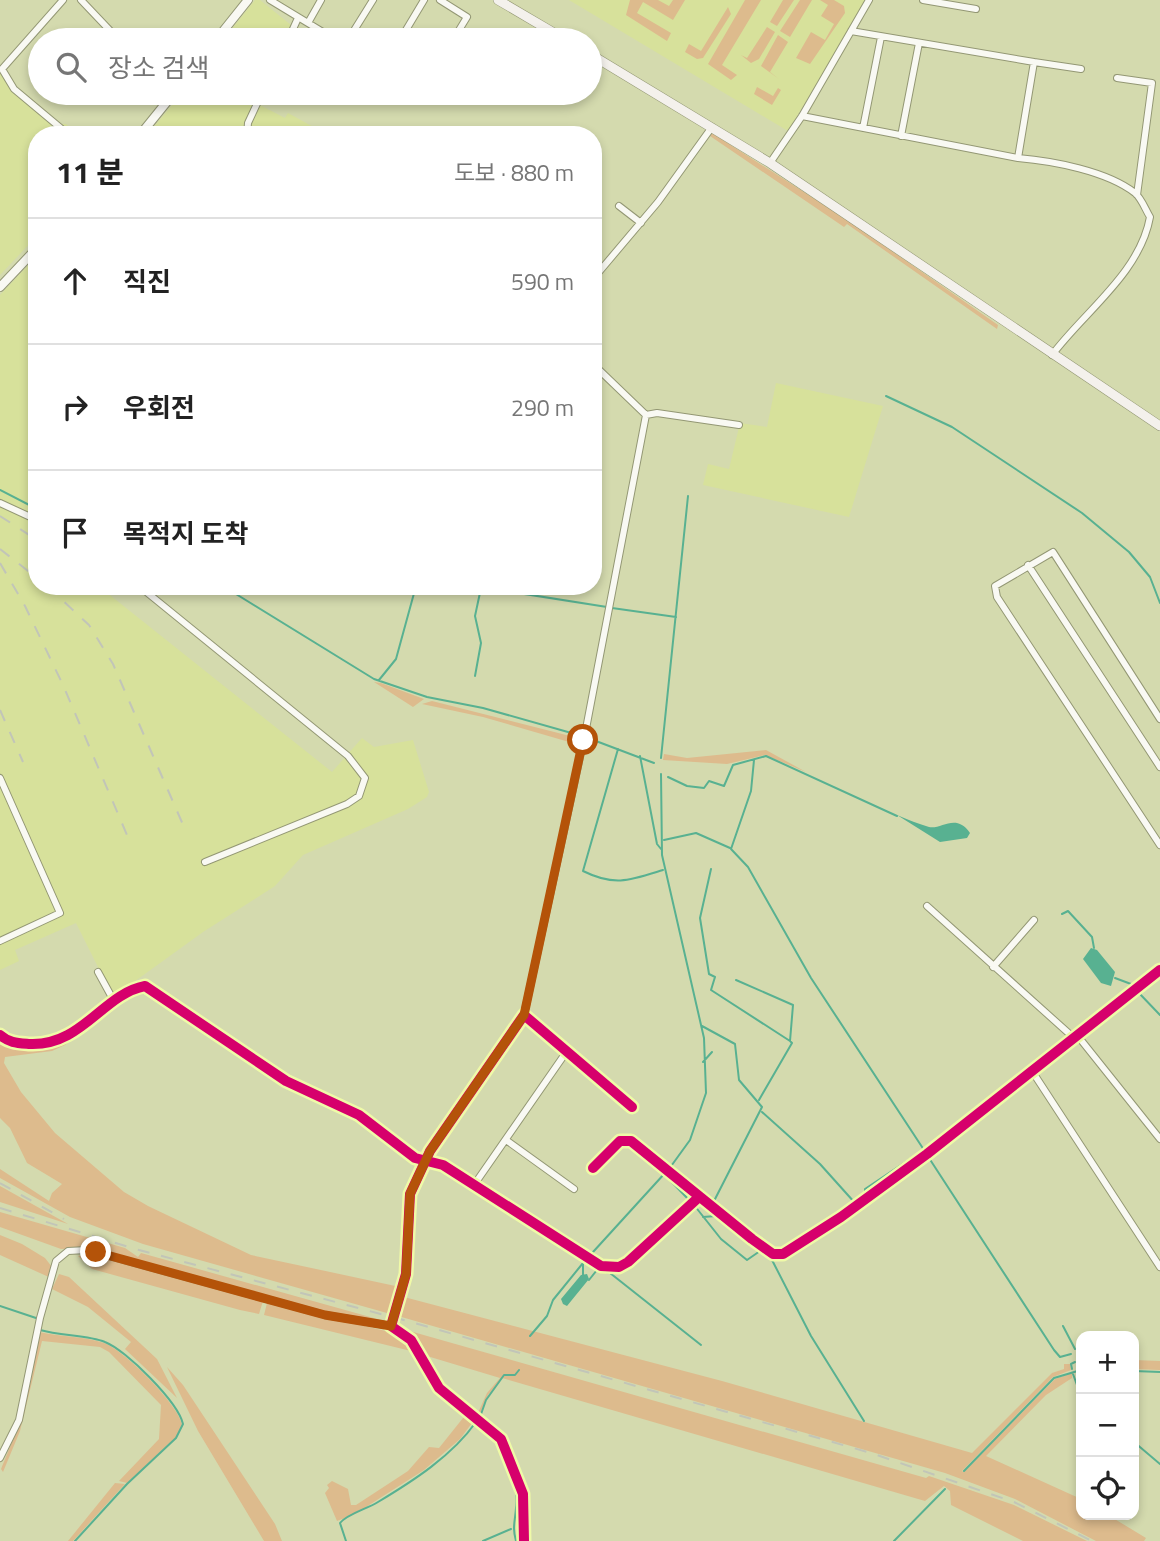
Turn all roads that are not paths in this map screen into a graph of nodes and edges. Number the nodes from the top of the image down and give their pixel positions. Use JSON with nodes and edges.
{"nodes":[{"id":1,"x":63,"y":0,"type":"edge"},
{"id":2,"x":81,"y":0,"type":"edge"},
{"id":3,"x":248,"y":0,"type":"edge"},
{"id":4,"x":270,"y":0,"type":"edge"},
{"id":5,"x":321,"y":0,"type":"edge"},
{"id":6,"x":373,"y":0,"type":"edge"},
{"id":7,"x":425,"y":0,"type":"edge"},
{"id":8,"x":440,"y":0,"type":"edge"},
{"id":9,"x":498,"y":0,"type":"edge"},
{"id":10,"x":869,"y":0,"type":"edge"},
{"id":11,"x":923,"y":0,"type":"edge"},
{"id":12,"x":976,"y":9,"type":"dead end"},
{"id":13,"x":298,"y":18,"type":"junction"},
{"id":14,"x":308,"y":23,"type":"junction"},
{"id":15,"x":38,"y":28,"type":"edge"},
{"id":16,"x":108,"y":28,"type":"edge"},
{"id":17,"x":226,"y":28,"type":"edge"},
{"id":18,"x":293,"y":28,"type":"edge"},
{"id":19,"x":316,"y":28,"type":"edge"},
{"id":20,"x":356,"y":28,"type":"edge"},
{"id":21,"x":408,"y":28,"type":"edge"},
{"id":22,"x":460,"y":28,"type":"edge"},
{"id":23,"x":546,"y":28,"type":"edge"},
{"id":24,"x":850,"y":31,"type":"junction"},
{"id":25,"x":881,"y":37,"type":"junction"},
{"id":26,"x":28,"y":40,"type":"edge"},
{"id":27,"x":919,"y":43,"type":"junction"},
{"id":28,"x":602,"y":61,"type":"edge"},
{"id":29,"x":1034,"y":62,"type":"junction"},
{"id":30,"x":1081,"y":69,"type":"dead end"},
{"id":31,"x":1117,"y":78,"type":"dead end"},
{"id":32,"x":28,"y":103,"type":"edge"},
{"id":33,"x":30,"y":105,"type":"edge"},
{"id":34,"x":163,"y":105,"type":"edge"},
{"id":35,"x":256,"y":105,"type":"edge"},
{"id":36,"x":803,"y":116,"type":"junction"},
{"id":37,"x":57,"y":126,"type":"edge"},
{"id":38,"x":147,"y":126,"type":"edge"},
{"id":39,"x":248,"y":126,"type":"edge"},
{"id":40,"x":712,"y":127,"type":"junction"},
{"id":41,"x":863,"y":128,"type":"junction"},
{"id":42,"x":901,"y":136,"type":"junction"},
{"id":43,"x":1018,"y":158,"type":"junction"},
{"id":44,"x":770,"y":163,"type":"junction"},
{"id":45,"x":1137,"y":195,"type":"junction"},
{"id":46,"x":619,"y":206,"type":"dead end"},
{"id":47,"x":1150,"y":217,"type":"junction"},
{"id":48,"x":1160,"y":217,"type":"edge"},
{"id":49,"x":641,"y":223,"type":"junction"},
{"id":50,"x":28,"y":257,"type":"edge"},
{"id":51,"x":602,"y":268,"type":"edge"},
{"id":52,"x":0,"y":287,"type":"edge"},
{"id":53,"x":1052,"y":355,"type":"junction"},
{"id":54,"x":602,"y":373,"type":"edge"},
{"id":55,"x":646,"y":415,"type":"junction"},
{"id":56,"x":739,"y":425,"type":"dead end"},
{"id":57,"x":1160,"y":426,"type":"edge"},
{"id":58,"x":0,"y":503,"type":"edge"},
{"id":59,"x":28,"y":516,"type":"edge"},
{"id":60,"x":1028,"y":565,"type":"junction"},
{"id":61,"x":150,"y":595,"type":"edge"},
{"id":62,"x":1160,"y":719,"type":"edge"},
{"id":63,"x":1160,"y":767,"type":"edge"},
{"id":64,"x":0,"y":778,"type":"edge"},
{"id":65,"x":1160,"y":845,"type":"edge"},
{"id":66,"x":205,"y":862,"type":"dead end"},
{"id":67,"x":927,"y":906,"type":"dead end"},
{"id":68,"x":1034,"y":920,"type":"dead end"},
{"id":69,"x":0,"y":941,"type":"edge"},
{"id":70,"x":993,"y":967,"type":"junction"},
{"id":71,"x":1160,"y":970,"type":"edge"},
{"id":72,"x":98,"y":972,"type":"dead end"},
{"id":73,"x":115,"y":1003,"type":"junction"},
{"id":74,"x":524,"y":1015,"type":"junction"},
{"id":75,"x":0,"y":1035,"type":"edge"},
{"id":76,"x":1075,"y":1037,"type":"junction"},
{"id":77,"x":567,"y":1051,"type":"junction"},
{"id":78,"x":1032,"y":1071,"type":"junction"},
{"id":79,"x":632,"y":1107,"type":"dead end"},
{"id":80,"x":1160,"y":1139,"type":"edge"},
{"id":81,"x":506,"y":1140,"type":"junction"},
{"id":82,"x":426,"y":1161,"type":"junction"},
{"id":83,"x":593,"y":1168,"type":"dead end"},
{"id":84,"x":474,"y":1185,"type":"junction"},
{"id":85,"x":575,"y":1189,"type":"dead end"},
{"id":86,"x":699,"y":1197,"type":"junction"},
{"id":87,"x":1160,"y":1267,"type":"edge"},
{"id":88,"x":391,"y":1326,"type":"junction"},
{"id":89,"x":0,"y":1458,"type":"edge"},
{"id":90,"x":524,"y":1541,"type":"edge"}],
"edges":[{"from":1,"to":15,"type":"street"},
{"from":2,"to":16,"type":"street"},
{"from":3,"to":17,"type":"street"},
{"from":4,"to":13,"type":"street"},
{"from":5,"to":14,"type":"street"},
{"from":6,"to":20,"type":"street"},
{"from":7,"to":21,"type":"street"},
{"from":8,"to":22,"type":"street"},
{"from":9,"to":23,"type":"main road"},
{"from":10,"to":24,"type":"street"},
{"from":11,"to":12,"type":"street"},
{"from":13,"to":14,"type":"street"},
{"from":13,"to":18,"type":"street"},
{"from":14,"to":19,"type":"street"},
{"from":24,"to":25,"type":"street"},
{"from":24,"to":36,"type":"street"},
{"from":25,"to":27,"type":"street"},
{"from":25,"to":41,"type":"street"},
{"from":26,"to":32,"type":"street"},
{"from":27,"to":29,"type":"street"},
{"from":27,"to":42,"type":"street"},
{"from":28,"to":40,"type":"main road"},
{"from":29,"to":30,"type":"street"},
{"from":29,"to":43,"type":"street"},
{"from":31,"to":45,"type":"street"},
{"from":33,"to":37,"type":"street"},
{"from":34,"to":38,"type":"street"},
{"from":35,"to":39,"type":"street"},
{"from":36,"to":41,"type":"street"},
{"from":36,"to":44,"type":"street"},
{"from":40,"to":44,"type":"main road"},
{"from":40,"to":49,"type":"street"},
{"from":41,"to":42,"type":"street"},
{"from":42,"to":43,"type":"street"},
{"from":43,"to":45,"type":"street"},
{"from":44,"to":53,"type":"main road"},
{"from":45,"to":47,"type":"street"},
{"from":46,"to":49,"type":"street"},
{"from":47,"to":48,"type":"street"},
{"from":47,"to":53,"type":"street"},
{"from":49,"to":51,"type":"street"},
{"from":50,"to":52,"type":"street"},
{"from":53,"to":57,"type":"main road"},
{"from":54,"to":55,"type":"street"},
{"from":55,"to":56,"type":"street"},
{"from":55,"to":74,"type":"street"},
{"from":58,"to":59,"type":"street"},
{"from":60,"to":62,"type":"street"},
{"from":60,"to":63,"type":"street"},
{"from":60,"to":65,"type":"street"},
{"from":61,"to":66,"type":"street"},
{"from":64,"to":69,"type":"street"},
{"from":67,"to":70,"type":"street"},
{"from":68,"to":70,"type":"street"},
{"from":70,"to":76,"type":"street"},
{"from":71,"to":76,"type":"street"},
{"from":72,"to":73,"type":"street"},
{"from":73,"to":75,"type":"street"},
{"from":73,"to":82,"type":"street"},
{"from":74,"to":77,"type":"street"},
{"from":74,"to":82,"type":"street"},
{"from":76,"to":78,"type":"street"},
{"from":76,"to":80,"type":"street"},
{"from":77,"to":79,"type":"street"},
{"from":77,"to":81,"type":"street"},
{"from":78,"to":86,"type":"street"},
{"from":78,"to":87,"type":"street"},
{"from":81,"to":84,"type":"street"},
{"from":81,"to":85,"type":"street"},
{"from":82,"to":84,"type":"street"},
{"from":82,"to":88,"type":"street"},
{"from":83,"to":86,"type":"street"},
{"from":84,"to":86,"type":"street"},
{"from":88,"to":89,"type":"street"},
{"from":88,"to":90,"type":"street"}]}
